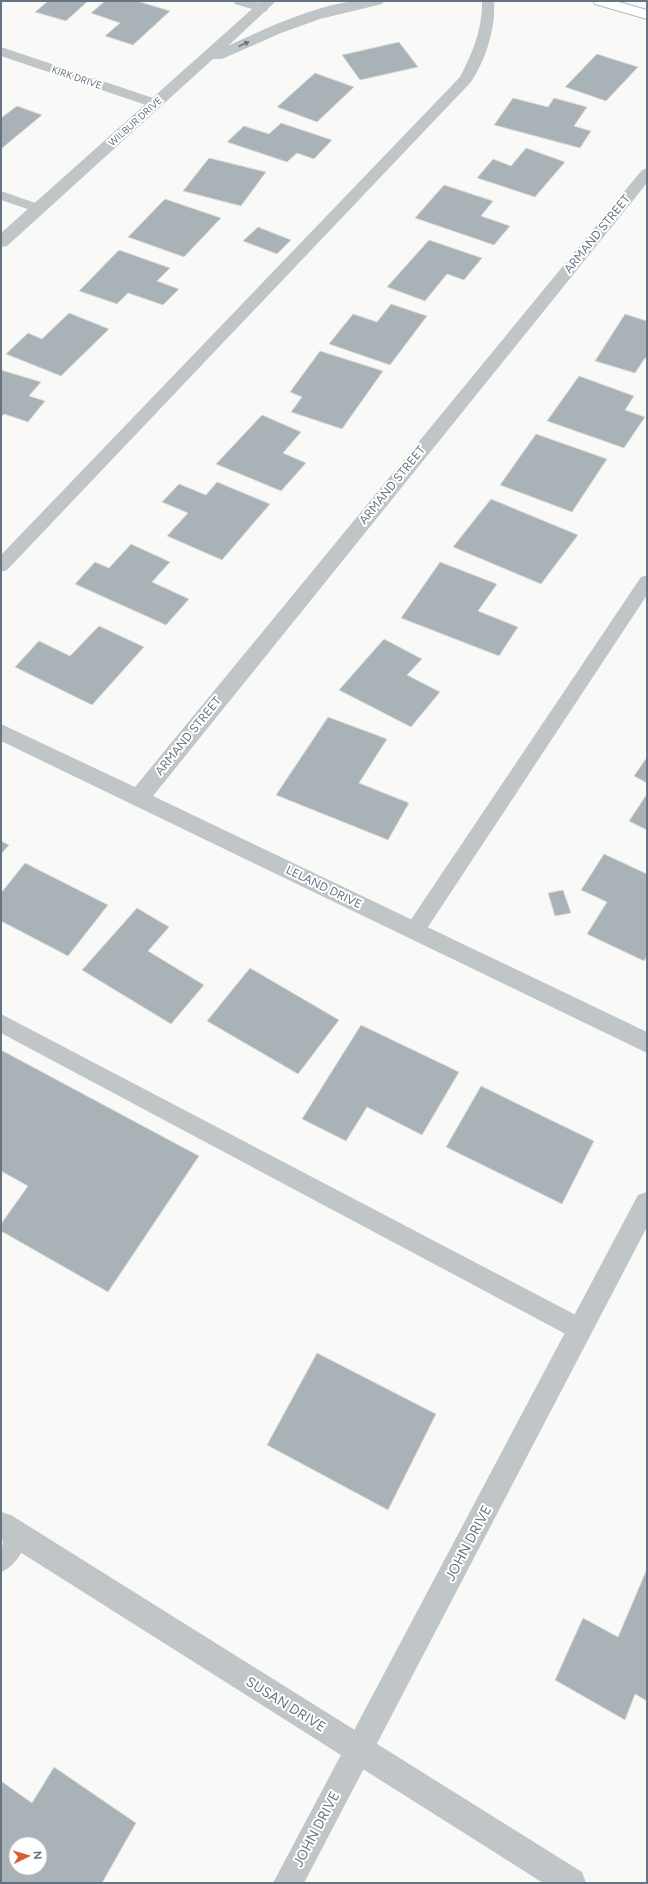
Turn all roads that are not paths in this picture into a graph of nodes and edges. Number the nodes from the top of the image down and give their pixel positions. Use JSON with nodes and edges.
{"nodes":[{"id":1,"x":240,"y":1,"type":"edge"},
{"id":2,"x":378,"y":1,"type":"edge"},
{"id":3,"x":488,"y":1,"type":"edge"},
{"id":4,"x":600,"y":1,"type":"edge"},
{"id":5,"x":265,"y":4,"type":"edge"},
{"id":6,"x":647,"y":15,"type":"edge"},
{"id":7,"x":1,"y":51,"type":"edge"},
{"id":8,"x":196,"y":66,"type":"junction"},
{"id":9,"x":154,"y":103,"type":"junction"},
{"id":10,"x":647,"y":173,"type":"edge"},
{"id":11,"x":1,"y":195,"type":"edge"},
{"id":12,"x":39,"y":209,"type":"junction"},
{"id":13,"x":1,"y":242,"type":"edge"},
{"id":14,"x":1,"y":566,"type":"edge"},
{"id":15,"x":647,"y":581,"type":"edge"},
{"id":16,"x":1,"y":732,"type":"edge"},
{"id":17,"x":139,"y":798,"type":"junction"},
{"id":18,"x":415,"y":930,"type":"junction"},
{"id":19,"x":1,"y":1023,"type":"edge"},
{"id":20,"x":647,"y":1043,"type":"edge"},
{"id":21,"x":647,"y":1203,"type":"edge"},
{"id":22,"x":581,"y":1330,"type":"junction"},
{"id":23,"x":9,"y":1530,"type":"edge"},
{"id":24,"x":1,"y":1560,"type":"edge"},
{"id":25,"x":359,"y":1749,"type":"junction"},
{"id":26,"x":288,"y":1883,"type":"edge"},
{"id":27,"x":571,"y":1883,"type":"edge"}],
"edges":[{"from":1,"to":5,"type":"lane"},
{"from":8,"to":2,"type":"street","one_way":true},
{"from":3,"to":14,"type":"lane"},
{"from":4,"to":6,"type":"main road"},
{"from":5,"to":8,"type":"street","name":"WILBUR DRIVE"},
{"from":7,"to":9,"type":"street","name":"KIRK DRIVE"},
{"from":8,"to":9,"type":"street","name":"WILBUR DRIVE"},
{"from":9,"to":12,"type":"street","name":"WILBUR DRIVE"},
{"from":10,"to":17,"type":"street","name":"ARMAND STREET"},
{"from":11,"to":12,"type":"lane"},
{"from":12,"to":13,"type":"street","name":"WILBUR DRIVE"},
{"from":15,"to":18,"type":"lane"},
{"from":16,"to":17,"type":"street","name":"LELAND DRIVE"},
{"from":17,"to":18,"type":"street","name":"LELAND DRIVE"},
{"from":18,"to":20,"type":"street","name":"LELAND DRIVE"},
{"from":19,"to":22,"type":"lane"},
{"from":21,"to":22,"type":"street","name":"JOHN DRIVE"},
{"from":22,"to":25,"type":"street","name":"JOHN DRIVE"},
{"from":23,"to":24,"type":"lane"},
{"from":23,"to":25,"type":"street","name":"SUSAN DRIVE"},
{"from":25,"to":26,"type":"street","name":"JOHN DRIVE"},
{"from":25,"to":27,"type":"street","name":"SUSAN DRIVE"}]}
